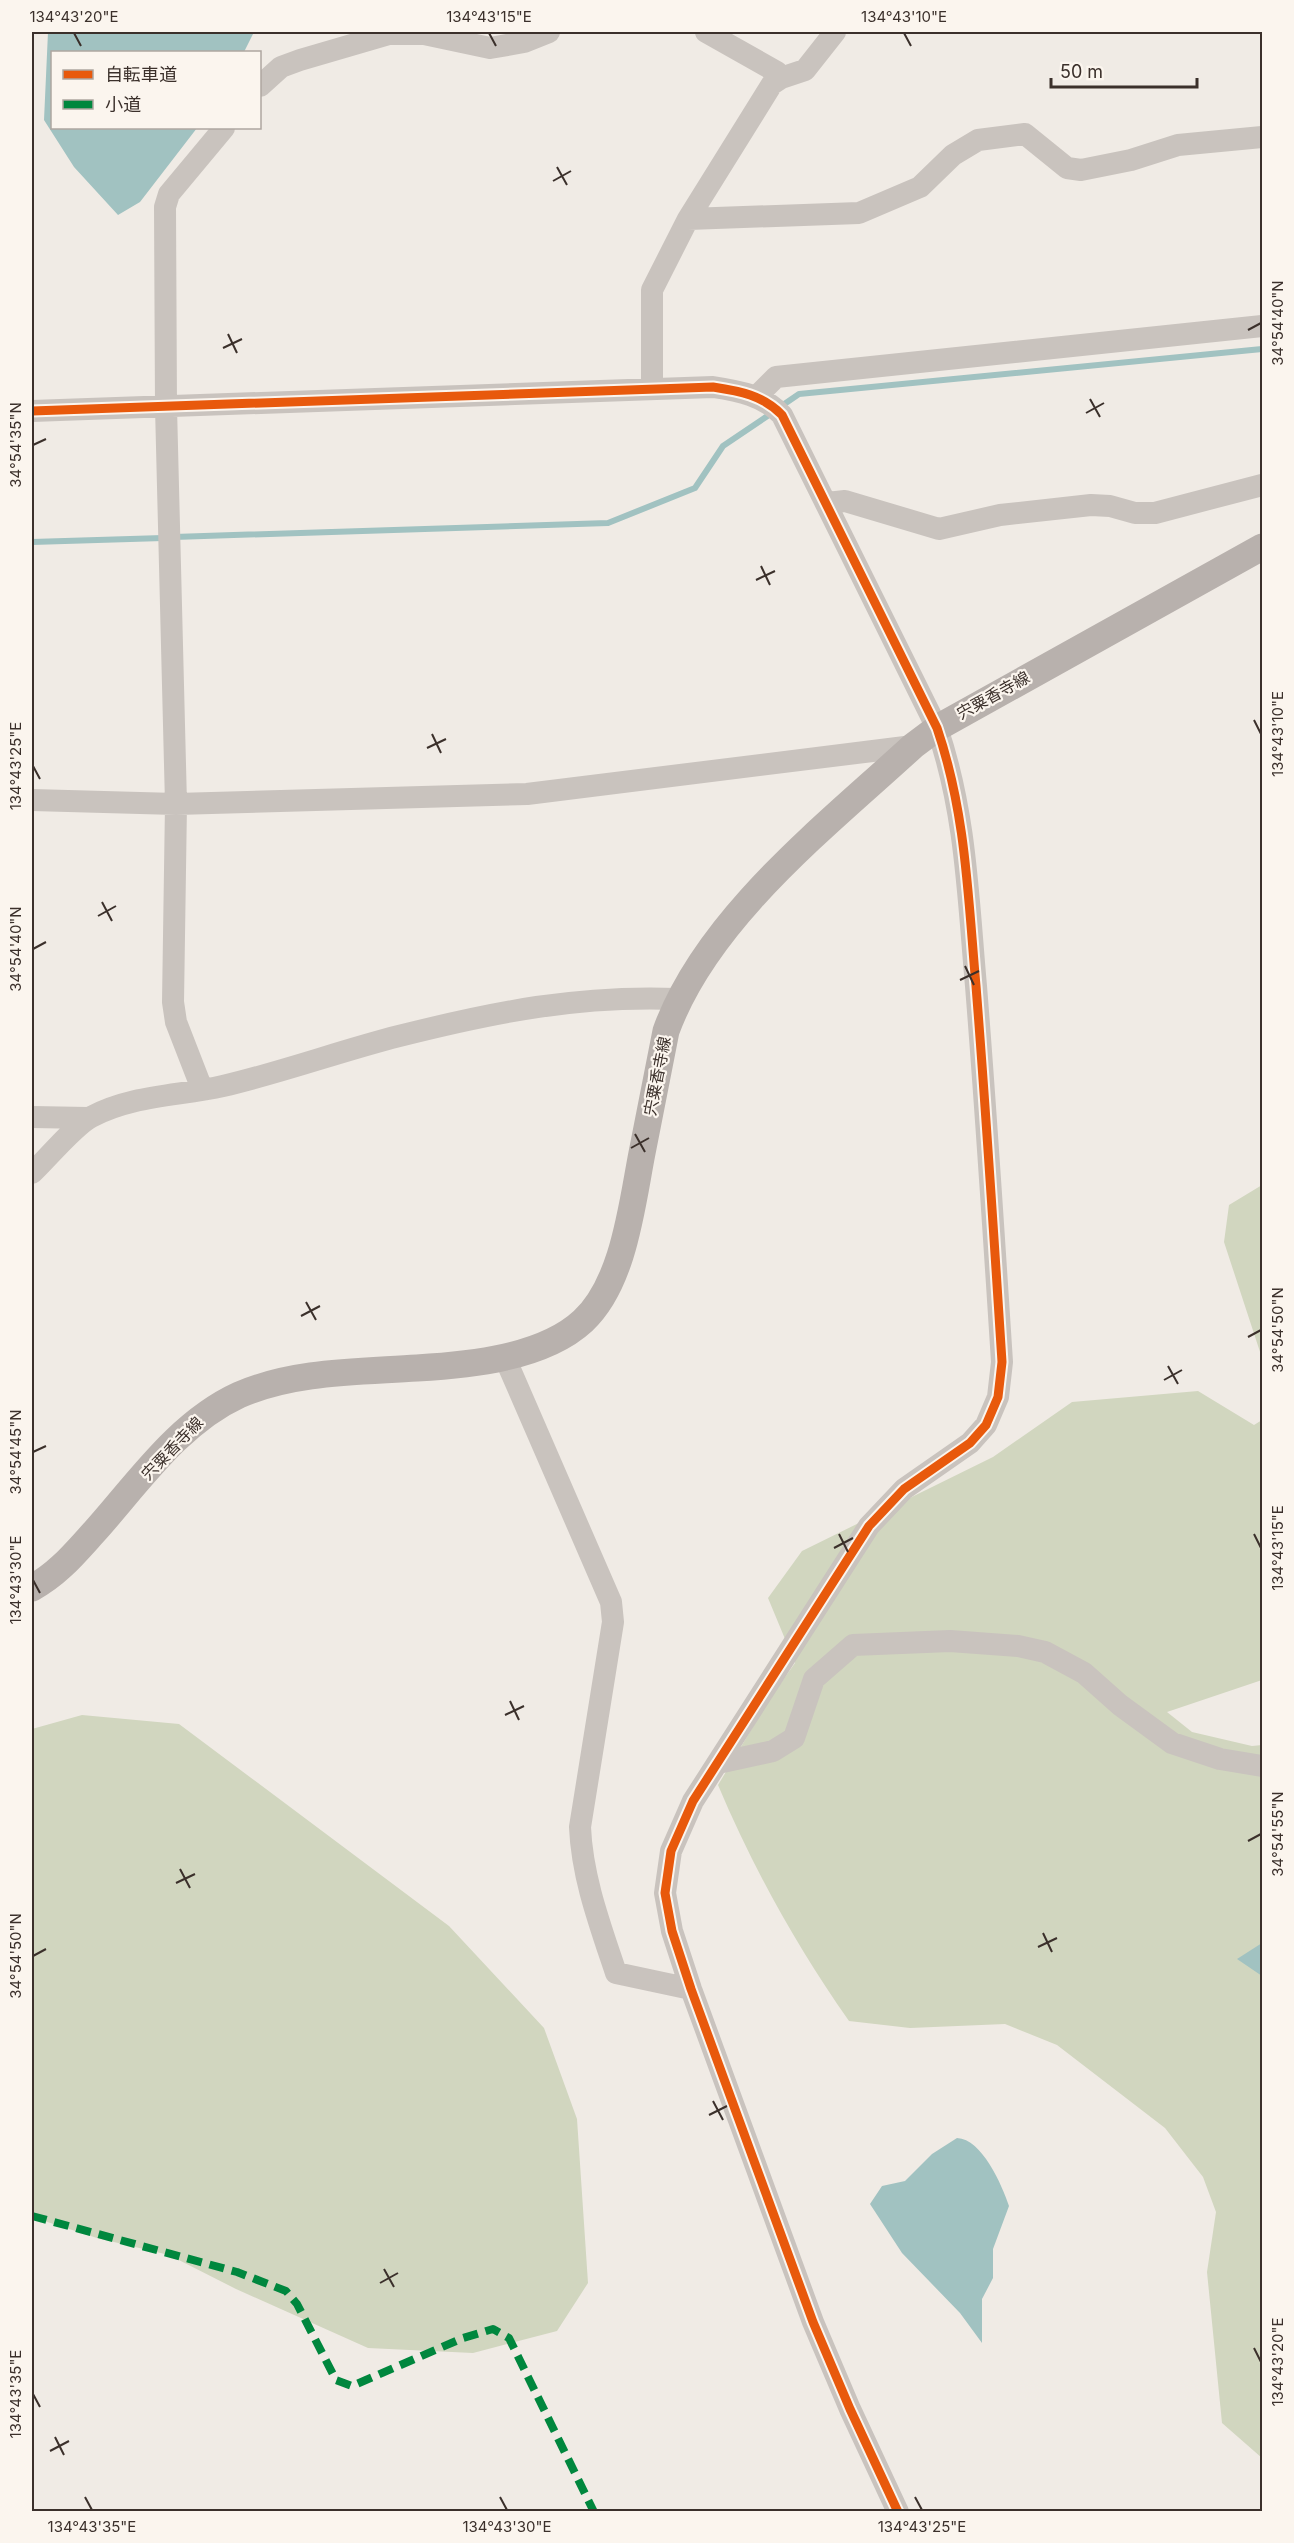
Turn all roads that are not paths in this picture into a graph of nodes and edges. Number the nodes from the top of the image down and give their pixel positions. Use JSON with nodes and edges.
{"nodes":[{"id":1,"x":549,"y":32,"type":"edge"},
{"id":2,"x":706,"y":32,"type":"edge"},
{"id":3,"x":835,"y":32,"type":"edge"},
{"id":4,"x":781,"y":78,"type":"junction"},
{"id":5,"x":261,"y":85,"type":"edge"},
{"id":6,"x":223,"y":129,"type":"edge"},
{"id":7,"x":1263,"y":137,"type":"edge"},
{"id":8,"x":688,"y":219,"type":"junction"},
{"id":9,"x":1263,"y":326,"type":"edge"},
{"id":10,"x":652,"y":389,"type":"junction"},
{"id":11,"x":769,"y":405,"type":"junction"},
{"id":12,"x":166,"y":407,"type":"junction"},
{"id":13,"x":32,"y":411,"type":"edge"},
{"id":14,"x":1263,"y":485,"type":"edge"},
{"id":15,"x":827,"y":503,"type":"junction"},
{"id":16,"x":1263,"y":547,"type":"edge"},
{"id":17,"x":937,"y":728,"type":"junction"},
{"id":18,"x":913,"y":746,"type":"junction"},
{"id":19,"x":32,"y":800,"type":"edge"},
{"id":20,"x":176,"y":804,"type":"junction"},
{"id":21,"x":678,"y":999,"type":"junction"},
{"id":22,"x":202,"y":1089,"type":"junction"},
{"id":23,"x":32,"y":1117,"type":"edge"},
{"id":24,"x":88,"y":1118,"type":"junction"},
{"id":25,"x":32,"y":1173,"type":"edge"},
{"id":26,"x":505,"y":1358,"type":"junction"},
{"id":27,"x":32,"y":1588,"type":"edge"},
{"id":28,"x":718,"y":1763,"type":"junction"},
{"id":29,"x":1263,"y":1766,"type":"edge"},
{"id":30,"x":691,"y":1989,"type":"junction"},
{"id":31,"x":898,"y":2511,"type":"edge"}],
"edges":[{"from":1,"to":5,"type":"street"},
{"from":2,"to":4,"type":"street"},
{"from":3,"to":4,"type":"street"},
{"from":4,"to":8,"type":"street"},
{"from":6,"to":12,"type":"street"},
{"from":7,"to":8,"type":"street"},
{"from":8,"to":10,"type":"street"},
{"from":9,"to":11,"type":"street"},
{"from":10,"to":11,"type":"street"},
{"from":10,"to":12,"type":"street"},
{"from":11,"to":15,"type":"street"},
{"from":12,"to":13,"type":"street"},
{"from":12,"to":20,"type":"street"},
{"from":14,"to":15,"type":"street"},
{"from":15,"to":17,"type":"street"},
{"from":16,"to":17,"type":"main road","name":"宍粟香寺線"},
{"from":17,"to":18,"type":"main road","name":"宍粟香寺線"},
{"from":17,"to":28,"type":"street"},
{"from":18,"to":20,"type":"street"},
{"from":18,"to":21,"type":"main road","name":"宍粟香寺線"},
{"from":19,"to":20,"type":"street"},
{"from":20,"to":22,"type":"street"},
{"from":21,"to":22,"type":"street"},
{"from":21,"to":26,"type":"main road","name":"宍粟香寺線"},
{"from":22,"to":24,"type":"street"},
{"from":23,"to":24,"type":"street"},
{"from":24,"to":25,"type":"street"},
{"from":26,"to":27,"type":"main road","name":"宍粟香寺線"},
{"from":26,"to":30,"type":"street"},
{"from":28,"to":29,"type":"street"},
{"from":28,"to":30,"type":"street"},
{"from":30,"to":31,"type":"street"}]}
